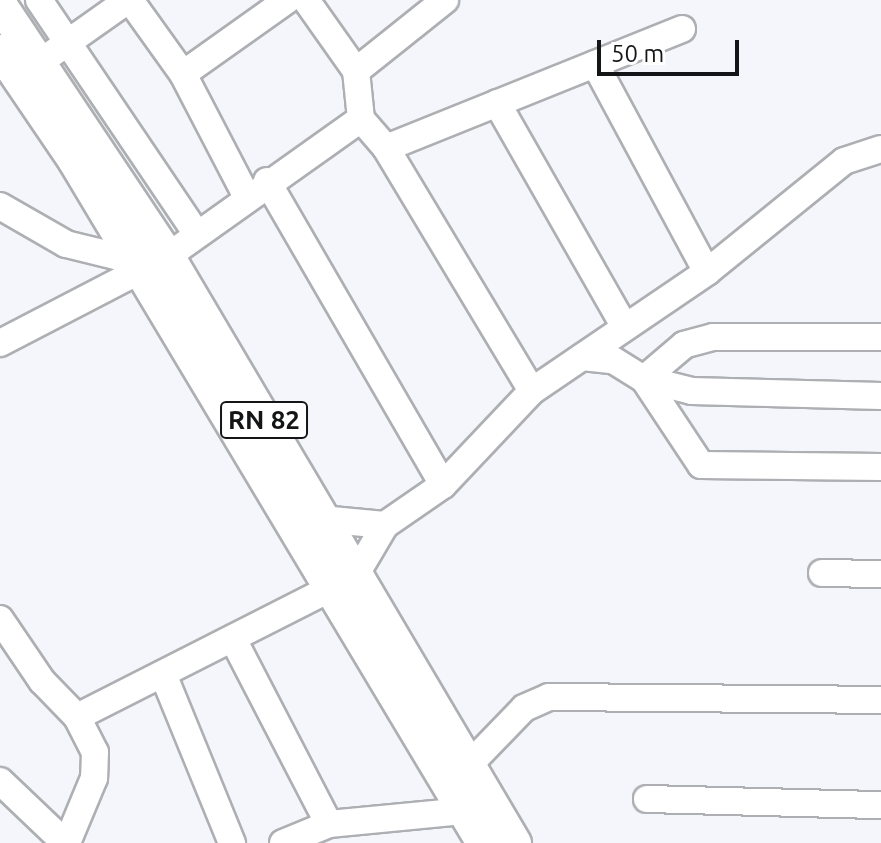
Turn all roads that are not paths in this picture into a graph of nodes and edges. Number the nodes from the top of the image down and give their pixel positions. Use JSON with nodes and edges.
{"nodes":[{"id":1,"x":39,"y":0,"type":"edge"},
{"id":2,"x":129,"y":0,"type":"edge"},
{"id":3,"x":287,"y":0,"type":"edge"},
{"id":4,"x":306,"y":0,"type":"edge"},
{"id":5,"x":445,"y":0,"type":"edge"},
{"id":6,"x":0,"y":4,"type":"edge"},
{"id":7,"x":682,"y":29,"type":"dead end"},
{"id":8,"x":67,"y":43,"type":"junction"},
{"id":9,"x":0,"y":51,"type":"edge"},
{"id":10,"x":40,"y":62,"type":"junction"},
{"id":11,"x":595,"y":64,"type":"junction"},
{"id":12,"x":356,"y":71,"type":"junction"},
{"id":13,"x":183,"y":74,"type":"junction"},
{"id":14,"x":497,"y":103,"type":"junction"},
{"id":15,"x":361,"y":119,"type":"junction"},
{"id":16,"x":386,"y":148,"type":"junction"},
{"id":17,"x":881,"y":149,"type":"edge"},
{"id":18,"x":256,"y":188,"type":"junction"},
{"id":19,"x":0,"y":206,"type":"edge"},
{"id":20,"x":196,"y":233,"type":"junction"},
{"id":21,"x":148,"y":263,"type":"junction"},
{"id":22,"x":707,"y":272,"type":"junction"},
{"id":23,"x":625,"y":327,"type":"junction"},
{"id":24,"x":881,"y":337,"type":"edge"},
{"id":25,"x":0,"y":343,"type":"edge"},
{"id":26,"x":582,"y":357,"type":"junction"},
{"id":27,"x":644,"y":379,"type":"junction"},
{"id":28,"x":532,"y":391,"type":"junction"},
{"id":29,"x":881,"y":396,"type":"edge"},
{"id":30,"x":881,"y":467,"type":"edge"},
{"id":31,"x":443,"y":485,"type":"junction"},
{"id":32,"x":321,"y":519,"type":"junction"},
{"id":33,"x":385,"y":525,"type":"junction"},
{"id":34,"x":822,"y":573,"type":"dead end"},
{"id":35,"x":881,"y":574,"type":"edge"},
{"id":36,"x":344,"y":582,"type":"junction"},
{"id":37,"x":0,"y":619,"type":"edge"},
{"id":38,"x":233,"y":639,"type":"junction"},
{"id":39,"x":163,"y":674,"type":"junction"},
{"id":40,"x":881,"y":700,"type":"edge"},
{"id":41,"x":77,"y":717,"type":"junction"},
{"id":42,"x":469,"y":765,"type":"junction"},
{"id":43,"x":0,"y":781,"type":"edge"},
{"id":44,"x":647,"y":799,"type":"dead end"},
{"id":45,"x":881,"y":805,"type":"edge"},
{"id":46,"x":465,"y":811,"type":"junction"},
{"id":47,"x":329,"y":824,"type":"junction"},
{"id":48,"x":66,"y":843,"type":"edge"},
{"id":49,"x":232,"y":843,"type":"edge"},
{"id":50,"x":283,"y":843,"type":"edge"},
{"id":51,"x":483,"y":843,"type":"edge"},
{"id":52,"x":515,"y":843,"type":"edge"}],
"edges":[{"from":1,"to":8,"type":"street"},
{"from":2,"to":8,"type":"street"},
{"from":2,"to":13,"type":"street"},
{"from":3,"to":13,"type":"street"},
{"from":4,"to":12,"type":"street"},
{"from":5,"to":12,"type":"street"},
{"from":6,"to":10,"type":"main road","number":"RN 82"},
{"from":7,"to":11,"type":"street"},
{"from":8,"to":10,"type":"street"},
{"from":8,"to":20,"type":"street"},
{"from":9,"to":21,"type":"main road","number":"RN 82"},
{"from":10,"to":21,"type":"main road","number":"RN 82"},
{"from":11,"to":14,"type":"street"},
{"from":11,"to":22,"type":"street"},
{"from":12,"to":15,"type":"street"},
{"from":13,"to":18,"type":"street"},
{"from":14,"to":16,"type":"street"},
{"from":14,"to":23,"type":"street"},
{"from":15,"to":16,"type":"street"},
{"from":15,"to":18,"type":"street"},
{"from":16,"to":28,"type":"street"},
{"from":17,"to":22,"type":"street"},
{"from":18,"to":20,"type":"street"},
{"from":18,"to":31,"type":"street"},
{"from":19,"to":21,"type":"street"},
{"from":20,"to":21,"type":"street"},
{"from":21,"to":25,"type":"street"},
{"from":21,"to":32,"type":"main road","number":"RN 82"},
{"from":21,"to":36,"type":"main road","number":"RN 82"},
{"from":22,"to":23,"type":"street"},
{"from":23,"to":26,"type":"street"},
{"from":24,"to":27,"type":"street"},
{"from":26,"to":27,"type":"street"},
{"from":26,"to":28,"type":"street"},
{"from":27,"to":29,"type":"street"},
{"from":27,"to":30,"type":"street"},
{"from":28,"to":31,"type":"street"},
{"from":31,"to":33,"type":"street"},
{"from":32,"to":33,"type":"street"},
{"from":32,"to":36,"type":"main road","number":"RN 82"},
{"from":33,"to":36,"type":"street"},
{"from":34,"to":35,"type":"street"},
{"from":36,"to":38,"type":"street"},
{"from":36,"to":42,"type":"main road","number":"RN 82"},
{"from":36,"to":46,"type":"main road","number":"RN 82"},
{"from":37,"to":41,"type":"street"},
{"from":38,"to":39,"type":"street"},
{"from":38,"to":47,"type":"street"},
{"from":39,"to":41,"type":"street"},
{"from":39,"to":49,"type":"street"},
{"from":40,"to":42,"type":"street"},
{"from":41,"to":48,"type":"street"},
{"from":42,"to":52,"type":"main road","number":"RN 82"},
{"from":43,"to":48,"type":"street"},
{"from":44,"to":45,"type":"street"},
{"from":46,"to":47,"type":"street"},
{"from":46,"to":51,"type":"main road","number":"RN 82"},
{"from":47,"to":50,"type":"street"}]}
